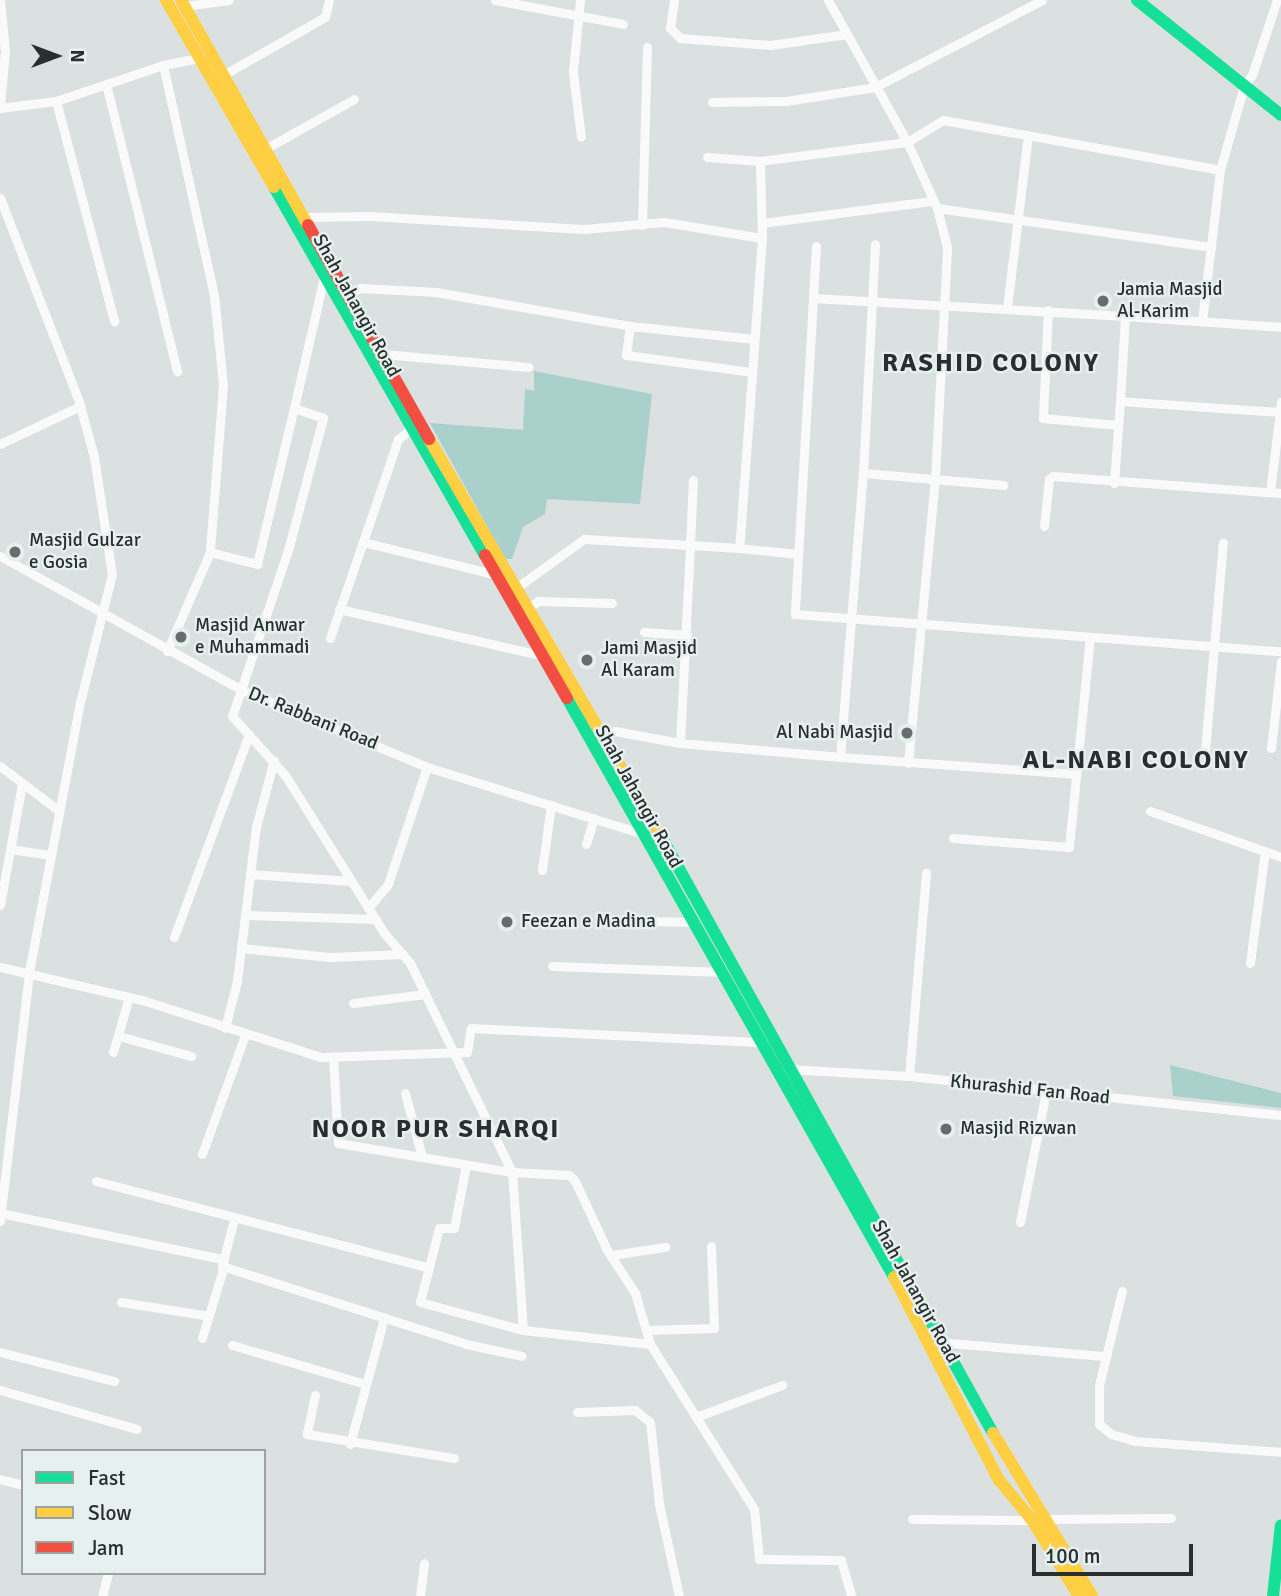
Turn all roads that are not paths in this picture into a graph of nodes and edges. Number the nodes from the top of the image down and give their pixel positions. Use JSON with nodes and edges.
{"nodes":[{"id":1,"x":1,"y":0,"type":"edge"},
{"id":2,"x":166,"y":0,"type":"edge"},
{"id":3,"x":225,"y":0,"type":"edge"},
{"id":4,"x":328,"y":0,"type":"edge"},
{"id":5,"x":495,"y":0,"type":"edge"},
{"id":6,"x":580,"y":0,"type":"edge"},
{"id":7,"x":674,"y":0,"type":"edge"},
{"id":8,"x":828,"y":0,"type":"edge"},
{"id":9,"x":1042,"y":0,"type":"edge"},
{"id":10,"x":1137,"y":0,"type":"edge"},
{"id":11,"x":1277,"y":0,"type":"edge"},
{"id":12,"x":183,"y":3,"type":"edge"},
{"id":13,"x":578,"y":13,"type":"junction"},
{"id":14,"x":623,"y":24,"type":"dead end"},
{"id":15,"x":847,"y":34,"type":"junction"},
{"id":16,"x":2,"y":37,"type":"edge"},
{"id":17,"x":647,"y":47,"type":"dead end"},
{"id":18,"x":200,"y":58,"type":"junction"},
{"id":19,"x":163,"y":65,"type":"junction"},
{"id":20,"x":225,"y":74,"type":"junction"},
{"id":21,"x":1,"y":78,"type":"edge"},
{"id":22,"x":106,"y":84,"type":"junction"},
{"id":23,"x":1244,"y":86,"type":"junction"},
{"id":24,"x":875,"y":87,"type":"junction"},
{"id":25,"x":354,"y":99,"type":"dead end"},
{"id":26,"x":56,"y":101,"type":"junction"},
{"id":27,"x":712,"y":102,"type":"dead end"},
{"id":28,"x":0,"y":106,"type":"edge"},
{"id":29,"x":1281,"y":115,"type":"edge"},
{"id":30,"x":1028,"y":135,"type":"junction"},
{"id":31,"x":581,"y":137,"type":"dead end"},
{"id":32,"x":906,"y":142,"type":"junction"},
{"id":33,"x":265,"y":149,"type":"junction"},
{"id":34,"x":707,"y":157,"type":"dead end"},
{"id":35,"x":760,"y":161,"type":"junction"},
{"id":36,"x":1220,"y":170,"type":"junction"},
{"id":37,"x":0,"y":198,"type":"edge"},
{"id":38,"x":935,"y":204,"type":"junction"},
{"id":39,"x":306,"y":217,"type":"junction"},
{"id":40,"x":1018,"y":219,"type":"junction"},
{"id":41,"x":762,"y":223,"type":"junction"},
{"id":42,"x":642,"y":225,"type":"junction"},
{"id":43,"x":762,"y":238,"type":"junction"},
{"id":44,"x":875,"y":244,"type":"dead end"},
{"id":45,"x":816,"y":246,"type":"dead end"},
{"id":46,"x":1210,"y":247,"type":"junction"},
{"id":47,"x":324,"y":278,"type":"junction"},
{"id":48,"x":348,"y":292,"type":"junction"},
{"id":49,"x":813,"y":298,"type":"junction"},
{"id":50,"x":874,"y":301,"type":"junction"},
{"id":51,"x":943,"y":303,"type":"junction"},
{"id":52,"x":1007,"y":307,"type":"junction"},
{"id":53,"x":1048,"y":310,"type":"junction"},
{"id":54,"x":1125,"y":316,"type":"junction"},
{"id":55,"x":1202,"y":320,"type":"junction"},
{"id":56,"x":114,"y":321,"type":"dead end"},
{"id":57,"x":630,"y":326,"type":"junction"},
{"id":58,"x":1281,"y":327,"type":"edge"},
{"id":59,"x":754,"y":339,"type":"junction"},
{"id":60,"x":383,"y":354,"type":"junction"},
{"id":61,"x":528,"y":367,"type":"dead end"},
{"id":62,"x":177,"y":371,"type":"dead end"},
{"id":63,"x":751,"y":372,"type":"junction"},
{"id":64,"x":1120,"y":401,"type":"junction"},
{"id":65,"x":80,"y":406,"type":"junction"},
{"id":66,"x":1280,"y":407,"type":"edge"},
{"id":67,"x":294,"y":408,"type":"junction"},
{"id":68,"x":1118,"y":425,"type":"junction"},
{"id":69,"x":411,"y":429,"type":"junction"},
{"id":70,"x":0,"y":444,"type":"edge"},
{"id":71,"x":863,"y":473,"type":"junction"},
{"id":72,"x":693,"y":480,"type":"dead end"},
{"id":73,"x":935,"y":480,"type":"junction"},
{"id":74,"x":1115,"y":483,"type":"junction"},
{"id":75,"x":1003,"y":485,"type":"dead end"},
{"id":76,"x":1270,"y":492,"type":"junction"},
{"id":77,"x":1281,"y":493,"type":"edge"},
{"id":78,"x":1044,"y":526,"type":"dead end"},
{"id":79,"x":363,"y":542,"type":"junction"},
{"id":80,"x":1223,"y":543,"type":"dead end"},
{"id":81,"x":690,"y":545,"type":"junction"},
{"id":82,"x":738,"y":548,"type":"junction"},
{"id":83,"x":210,"y":552,"type":"junction"},
{"id":84,"x":798,"y":554,"type":"junction"},
{"id":85,"x":0,"y":556,"type":"edge"},
{"id":86,"x":497,"y":575,"type":"junction"},
{"id":87,"x":516,"y":588,"type":"junction"},
{"id":88,"x":612,"y":603,"type":"dead end"},
{"id":89,"x":528,"y":608,"type":"junction"},
{"id":90,"x":339,"y":609,"type":"junction"},
{"id":91,"x":104,"y":617,"type":"junction"},
{"id":92,"x":850,"y":619,"type":"junction"},
{"id":93,"x":920,"y":627,"type":"junction"},
{"id":94,"x":644,"y":632,"type":"dead end"},
{"id":95,"x":687,"y":635,"type":"junction"},
{"id":96,"x":1090,"y":637,"type":"junction"},
{"id":97,"x":330,"y":638,"type":"dead end"},
{"id":98,"x":1215,"y":645,"type":"junction"},
{"id":99,"x":1281,"y":651,"type":"edge"},
{"id":100,"x":167,"y":652,"type":"junction"},
{"id":101,"x":544,"y":656,"type":"junction"},
{"id":102,"x":1281,"y":662,"type":"edge"},
{"id":103,"x":242,"y":690,"type":"junction"},
{"id":104,"x":249,"y":734,"type":"junction"},
{"id":105,"x":604,"y":734,"type":"junction"},
{"id":106,"x":680,"y":743,"type":"junction"},
{"id":107,"x":1271,"y":748,"type":"dead end"},
{"id":108,"x":1205,"y":751,"type":"dead end"},
{"id":109,"x":840,"y":757,"type":"junction"},
{"id":110,"x":274,"y":760,"type":"junction"},
{"id":111,"x":908,"y":763,"type":"junction"},
{"id":112,"x":0,"y":766,"type":"edge"},
{"id":113,"x":427,"y":767,"type":"junction"},
{"id":114,"x":1076,"y":774,"type":"junction"},
{"id":115,"x":22,"y":785,"type":"junction"},
{"id":116,"x":551,"y":806,"type":"junction"},
{"id":117,"x":58,"y":810,"type":"junction"},
{"id":118,"x":1150,"y":811,"type":"dead end"},
{"id":119,"x":594,"y":818,"type":"junction"},
{"id":120,"x":646,"y":835,"type":"junction"},
{"id":121,"x":953,"y":838,"type":"dead end"},
{"id":122,"x":586,"y":844,"type":"dead end"},
{"id":123,"x":10,"y":849,"type":"junction"},
{"id":124,"x":1265,"y":851,"type":"junction"},
{"id":125,"x":50,"y":855,"type":"junction"},
{"id":126,"x":1281,"y":857,"type":"edge"},
{"id":127,"x":542,"y":870,"type":"dead end"},
{"id":128,"x":926,"y":873,"type":"dead end"},
{"id":129,"x":250,"y":874,"type":"junction"},
{"id":130,"x":351,"y":881,"type":"junction"},
{"id":131,"x":0,"y":905,"type":"edge"},
{"id":132,"x":368,"y":908,"type":"junction"},
{"id":133,"x":245,"y":915,"type":"junction"},
{"id":134,"x":376,"y":919,"type":"junction"},
{"id":135,"x":599,"y":920,"type":"dead end"},
{"id":136,"x":695,"y":922,"type":"junction"},
{"id":137,"x":174,"y":937,"type":"dead end"},
{"id":138,"x":242,"y":948,"type":"junction"},
{"id":139,"x":403,"y":954,"type":"junction"},
{"id":140,"x":1250,"y":963,"type":"dead end"},
{"id":141,"x":552,"y":965,"type":"dead end"},
{"id":142,"x":0,"y":967,"type":"edge"},
{"id":143,"x":723,"y":972,"type":"junction"},
{"id":144,"x":29,"y":973,"type":"junction"},
{"id":145,"x":425,"y":994,"type":"junction"},
{"id":146,"x":129,"y":997,"type":"junction"},
{"id":147,"x":353,"y":1003,"type":"dead end"},
{"id":148,"x":225,"y":1028,"type":"junction"},
{"id":149,"x":245,"y":1035,"type":"junction"},
{"id":150,"x":119,"y":1036,"type":"junction"},
{"id":151,"x":762,"y":1042,"type":"junction"},
{"id":152,"x":450,"y":1051,"type":"junction"},
{"id":153,"x":113,"y":1052,"type":"dead end"},
{"id":154,"x":191,"y":1056,"type":"dead end"},
{"id":155,"x":333,"y":1057,"type":"junction"},
{"id":156,"x":786,"y":1071,"type":"junction"},
{"id":157,"x":909,"y":1076,"type":"junction"},
{"id":158,"x":1046,"y":1092,"type":"junction"},
{"id":159,"x":405,"y":1093,"type":"dead end"},
{"id":160,"x":1281,"y":1115,"type":"edge"},
{"id":161,"x":202,"y":1154,"type":"dead end"},
{"id":162,"x":422,"y":1157,"type":"junction"},
{"id":163,"x":466,"y":1165,"type":"junction"},
{"id":164,"x":512,"y":1172,"type":"junction"},
{"id":165,"x":96,"y":1181,"type":"dead end"},
{"id":166,"x":0,"y":1216,"type":"edge"},
{"id":167,"x":234,"y":1219,"type":"junction"},
{"id":168,"x":1020,"y":1222,"type":"dead end"},
{"id":169,"x":711,"y":1246,"type":"dead end"},
{"id":170,"x":665,"y":1247,"type":"dead end"},
{"id":171,"x":612,"y":1255,"type":"junction"},
{"id":172,"x":224,"y":1262,"type":"junction"},
{"id":173,"x":429,"y":1268,"type":"junction"},
{"id":174,"x":1122,"y":1291,"type":"dead end"},
{"id":175,"x":121,"y":1302,"type":"dead end"},
{"id":176,"x":209,"y":1316,"type":"junction"},
{"id":177,"x":384,"y":1318,"type":"junction"},
{"id":178,"x":523,"y":1330,"type":"junction"},
{"id":179,"x":646,"y":1330,"type":"junction"},
{"id":180,"x":202,"y":1338,"type":"dead end"},
{"id":181,"x":650,"y":1343,"type":"junction"},
{"id":182,"x":937,"y":1343,"type":"junction"},
{"id":183,"x":232,"y":1345,"type":"dead end"},
{"id":184,"x":0,"y":1352,"type":"edge"},
{"id":185,"x":522,"y":1356,"type":"dead end"},
{"id":186,"x":1106,"y":1356,"type":"junction"},
{"id":187,"x":114,"y":1381,"type":"dead end"},
{"id":188,"x":366,"y":1384,"type":"junction"},
{"id":189,"x":782,"y":1385,"type":"dead end"},
{"id":190,"x":0,"y":1390,"type":"edge"},
{"id":191,"x":315,"y":1395,"type":"dead end"},
{"id":192,"x":577,"y":1412,"type":"dead end"},
{"id":193,"x":696,"y":1418,"type":"junction"},
{"id":194,"x":137,"y":1429,"type":"dead end"},
{"id":195,"x":350,"y":1444,"type":"junction"},
{"id":196,"x":1281,"y":1451,"type":"edge"},
{"id":197,"x":454,"y":1458,"type":"dead end"},
{"id":198,"x":0,"y":1479,"type":"edge"},
{"id":199,"x":21,"y":1484,"type":"edge"},
{"id":200,"x":1171,"y":1518,"type":"dead end"},
{"id":201,"x":912,"y":1519,"type":"dead end"},
{"id":202,"x":1038,"y":1520,"type":"junction"},
{"id":203,"x":1281,"y":1525,"type":"edge"},
{"id":204,"x":1281,"y":1530,"type":"edge"},
{"id":205,"x":424,"y":1563,"type":"dead end"},
{"id":206,"x":107,"y":1575,"type":"edge"},
{"id":207,"x":102,"y":1596,"type":"edge"},
{"id":208,"x":420,"y":1596,"type":"edge"},
{"id":209,"x":679,"y":1596,"type":"edge"},
{"id":210,"x":850,"y":1596,"type":"edge"},
{"id":211,"x":1079,"y":1596,"type":"edge"},
{"id":212,"x":1092,"y":1596,"type":"edge"},
{"id":213,"x":1273,"y":1596,"type":"edge"}],
"edges":[{"from":1,"to":16,"type":"street"},
{"from":2,"to":18,"type":"street","name":"Shah Jahangir Road"},
{"from":3,"to":12,"type":"street"},
{"from":4,"to":20,"type":"street"},
{"from":5,"to":13,"type":"street"},
{"from":6,"to":13,"type":"street"},
{"from":7,"to":15,"type":"street"},
{"from":8,"to":15,"type":"street"},
{"from":9,"to":24,"type":"street"},
{"from":10,"to":23,"type":"street"},
{"from":11,"to":23,"type":"street"},
{"from":12,"to":20,"type":"street","name":"Shah Jahangir Road"},
{"from":13,"to":14,"type":"street"},
{"from":13,"to":31,"type":"street"},
{"from":15,"to":24,"type":"street"},
{"from":16,"to":21,"type":"street"},
{"from":17,"to":42,"type":"street"},
{"from":18,"to":19,"type":"street"},
{"from":18,"to":47,"type":"street","name":"Shah Jahangir Road"},
{"from":19,"to":22,"type":"street"},
{"from":19,"to":83,"type":"street"},
{"from":20,"to":33,"type":"street","name":"Shah Jahangir Road"},
{"from":21,"to":28,"type":"street"},
{"from":22,"to":26,"type":"street"},
{"from":22,"to":62,"type":"street"},
{"from":23,"to":29,"type":"street"},
{"from":23,"to":36,"type":"street"},
{"from":24,"to":27,"type":"street"},
{"from":24,"to":32,"type":"street"},
{"from":25,"to":33,"type":"street"},
{"from":26,"to":28,"type":"street"},
{"from":26,"to":56,"type":"street"},
{"from":30,"to":32,"type":"street"},
{"from":30,"to":36,"type":"street"},
{"from":30,"to":40,"type":"street"},
{"from":32,"to":35,"type":"street"},
{"from":32,"to":38,"type":"street"},
{"from":33,"to":39,"type":"street","name":"Shah Jahangir Road"},
{"from":34,"to":35,"type":"street"},
{"from":35,"to":41,"type":"street"},
{"from":36,"to":46,"type":"street"},
{"from":37,"to":65,"type":"street"},
{"from":38,"to":40,"type":"street"},
{"from":38,"to":41,"type":"street"},
{"from":38,"to":51,"type":"street"},
{"from":39,"to":42,"type":"street"},
{"from":39,"to":48,"type":"street","name":"Shah Jahangir Road"},
{"from":40,"to":46,"type":"street"},
{"from":40,"to":52,"type":"street"},
{"from":41,"to":43,"type":"street"},
{"from":42,"to":43,"type":"street"},
{"from":43,"to":59,"type":"street"},
{"from":44,"to":50,"type":"street"},
{"from":45,"to":49,"type":"street"},
{"from":46,"to":55,"type":"street"},
{"from":47,"to":67,"type":"street"},
{"from":47,"to":69,"type":"street","name":"Shah Jahangir Road"},
{"from":48,"to":57,"type":"street"},
{"from":48,"to":60,"type":"street","name":"Shah Jahangir Road"},
{"from":49,"to":50,"type":"street"},
{"from":49,"to":84,"type":"street"},
{"from":50,"to":51,"type":"street"},
{"from":50,"to":71,"type":"street"},
{"from":51,"to":52,"type":"street"},
{"from":51,"to":73,"type":"street"},
{"from":52,"to":53,"type":"street"},
{"from":53,"to":54,"type":"street"},
{"from":53,"to":68,"type":"street"},
{"from":54,"to":55,"type":"street"},
{"from":54,"to":64,"type":"street"},
{"from":55,"to":58,"type":"street"},
{"from":57,"to":59,"type":"street"},
{"from":57,"to":63,"type":"street"},
{"from":59,"to":63,"type":"street"},
{"from":60,"to":61,"type":"street"},
{"from":60,"to":87,"type":"street","name":"Shah Jahangir Road"},
{"from":63,"to":82,"type":"street"},
{"from":64,"to":66,"type":"street"},
{"from":64,"to":68,"type":"street"},
{"from":65,"to":70,"type":"street"},
{"from":65,"to":91,"type":"street"},
{"from":66,"to":76,"type":"street"},
{"from":67,"to":83,"type":"street"},
{"from":67,"to":103,"type":"street"},
{"from":68,"to":74,"type":"street"},
{"from":69,"to":79,"type":"street"},
{"from":69,"to":86,"type":"street","name":"Shah Jahangir Road"},
{"from":71,"to":73,"type":"street"},
{"from":71,"to":92,"type":"street"},
{"from":72,"to":81,"type":"street"},
{"from":73,"to":75,"type":"street"},
{"from":73,"to":93,"type":"street"},
{"from":74,"to":76,"type":"street"},
{"from":74,"to":78,"type":"street"},
{"from":76,"to":77,"type":"street"},
{"from":79,"to":86,"type":"street"},
{"from":79,"to":90,"type":"street"},
{"from":80,"to":98,"type":"street"},
{"from":81,"to":82,"type":"street"},
{"from":81,"to":87,"type":"street"},
{"from":81,"to":95,"type":"street"},
{"from":82,"to":84,"type":"street"},
{"from":83,"to":100,"type":"street"},
{"from":84,"to":92,"type":"street"},
{"from":85,"to":91,"type":"street","name":"Dr. Rabbani Road"},
{"from":86,"to":101,"type":"street","name":"Shah Jahangir Road"},
{"from":87,"to":89,"type":"street","name":"Shah Jahangir Road"},
{"from":88,"to":89,"type":"street"},
{"from":89,"to":105,"type":"street","name":"Shah Jahangir Road"},
{"from":90,"to":97,"type":"street"},
{"from":90,"to":101,"type":"street"},
{"from":91,"to":100,"type":"street","name":"Dr. Rabbani Road"},
{"from":91,"to":117,"type":"street"},
{"from":92,"to":93,"type":"street"},
{"from":92,"to":109,"type":"street"},
{"from":93,"to":96,"type":"street"},
{"from":93,"to":111,"type":"street"},
{"from":94,"to":95,"type":"street"},
{"from":95,"to":106,"type":"street"},
{"from":96,"to":98,"type":"street"},
{"from":96,"to":114,"type":"street"},
{"from":98,"to":99,"type":"street"},
{"from":98,"to":108,"type":"street"},
{"from":100,"to":103,"type":"street","name":"Dr. Rabbani Road"},
{"from":101,"to":120,"type":"street","name":"Shah Jahangir Road"},
{"from":102,"to":107,"type":"street"},
{"from":103,"to":104,"type":"street"},
{"from":103,"to":113,"type":"street","name":"Dr. Rabbani Road"},
{"from":104,"to":110,"type":"street"},
{"from":104,"to":137,"type":"street"},
{"from":105,"to":106,"type":"street"},
{"from":105,"to":156,"type":"street","name":"Shah Jahangir Road"},
{"from":106,"to":109,"type":"street"},
{"from":109,"to":111,"type":"street"},
{"from":110,"to":129,"type":"street"},
{"from":110,"to":130,"type":"street"},
{"from":111,"to":114,"type":"street"},
{"from":112,"to":115,"type":"street"},
{"from":113,"to":116,"type":"street","name":"Dr. Rabbani Road"},
{"from":113,"to":132,"type":"street"},
{"from":114,"to":121,"type":"street"},
{"from":115,"to":117,"type":"street"},
{"from":115,"to":123,"type":"street"},
{"from":116,"to":119,"type":"street","name":"Dr. Rabbani Road"},
{"from":116,"to":127,"type":"street"},
{"from":117,"to":125,"type":"street"},
{"from":118,"to":124,"type":"street"},
{"from":119,"to":120,"type":"street","name":"Dr. Rabbani Road"},
{"from":119,"to":122,"type":"street"},
{"from":120,"to":136,"type":"street","name":"Shah Jahangir Road"},
{"from":123,"to":125,"type":"street"},
{"from":123,"to":131,"type":"street"},
{"from":124,"to":126,"type":"street"},
{"from":124,"to":140,"type":"street"},
{"from":125,"to":144,"type":"street"},
{"from":128,"to":157,"type":"street"},
{"from":129,"to":130,"type":"street"},
{"from":129,"to":133,"type":"street"},
{"from":130,"to":132,"type":"street"},
{"from":132,"to":134,"type":"street"},
{"from":133,"to":134,"type":"street"},
{"from":133,"to":138,"type":"street"},
{"from":134,"to":139,"type":"street"},
{"from":135,"to":136,"type":"street"},
{"from":136,"to":143,"type":"street","name":"Shah Jahangir Road"},
{"from":138,"to":139,"type":"street"},
{"from":138,"to":148,"type":"street"},
{"from":139,"to":145,"type":"street"},
{"from":141,"to":143,"type":"street"},
{"from":142,"to":144,"type":"street"},
{"from":143,"to":151,"type":"street","name":"Shah Jahangir Road"},
{"from":144,"to":146,"type":"street"},
{"from":144,"to":166,"type":"street"},
{"from":145,"to":147,"type":"street"},
{"from":145,"to":152,"type":"street"},
{"from":146,"to":148,"type":"street"},
{"from":146,"to":150,"type":"street"},
{"from":148,"to":149,"type":"street"},
{"from":149,"to":155,"type":"street"},
{"from":149,"to":161,"type":"street"},
{"from":150,"to":153,"type":"street"},
{"from":150,"to":154,"type":"street"},
{"from":151,"to":152,"type":"street"},
{"from":151,"to":156,"type":"street","name":"Shah Jahangir Road"},
{"from":152,"to":155,"type":"street"},
{"from":152,"to":164,"type":"street"},
{"from":155,"to":162,"type":"street"},
{"from":156,"to":157,"type":"street","name":"Khurashid Fan Road"},
{"from":156,"to":182,"type":"street"},
{"from":157,"to":158,"type":"street","name":"Khurashid Fan Road"},
{"from":158,"to":160,"type":"street","name":"Khurashid Fan Road"},
{"from":158,"to":168,"type":"street"},
{"from":159,"to":162,"type":"street"},
{"from":162,"to":163,"type":"street"},
{"from":163,"to":164,"type":"street"},
{"from":163,"to":173,"type":"street"},
{"from":164,"to":171,"type":"street"},
{"from":164,"to":178,"type":"street"},
{"from":165,"to":167,"type":"street"},
{"from":166,"to":172,"type":"street"},
{"from":167,"to":172,"type":"street"},
{"from":167,"to":173,"type":"street"},
{"from":169,"to":179,"type":"street"},
{"from":170,"to":171,"type":"street"},
{"from":171,"to":179,"type":"street"},
{"from":172,"to":176,"type":"street"},
{"from":172,"to":177,"type":"street"},
{"from":173,"to":178,"type":"street"},
{"from":174,"to":186,"type":"street"},
{"from":175,"to":176,"type":"street"},
{"from":176,"to":180,"type":"street"},
{"from":177,"to":185,"type":"street"},
{"from":177,"to":188,"type":"street"},
{"from":178,"to":181,"type":"street"},
{"from":179,"to":181,"type":"street"},
{"from":181,"to":193,"type":"street"},
{"from":182,"to":186,"type":"street"},
{"from":182,"to":202,"type":"street"},
{"from":183,"to":188,"type":"street"},
{"from":184,"to":187,"type":"street"},
{"from":186,"to":196,"type":"street"},
{"from":188,"to":195,"type":"street"},
{"from":189,"to":193,"type":"street"},
{"from":190,"to":194,"type":"street"},
{"from":191,"to":195,"type":"street"},
{"from":192,"to":209,"type":"street"},
{"from":193,"to":210,"type":"street"},
{"from":195,"to":197,"type":"street"},
{"from":198,"to":199,"type":"street"},
{"from":200,"to":202,"type":"street"},
{"from":201,"to":202,"type":"street"},
{"from":202,"to":211,"type":"street"},
{"from":202,"to":212,"type":"street"},
{"from":203,"to":204,"type":"street"},
{"from":204,"to":213,"type":"street"},
{"from":205,"to":208,"type":"street"},
{"from":206,"to":207,"type":"street"}]}
